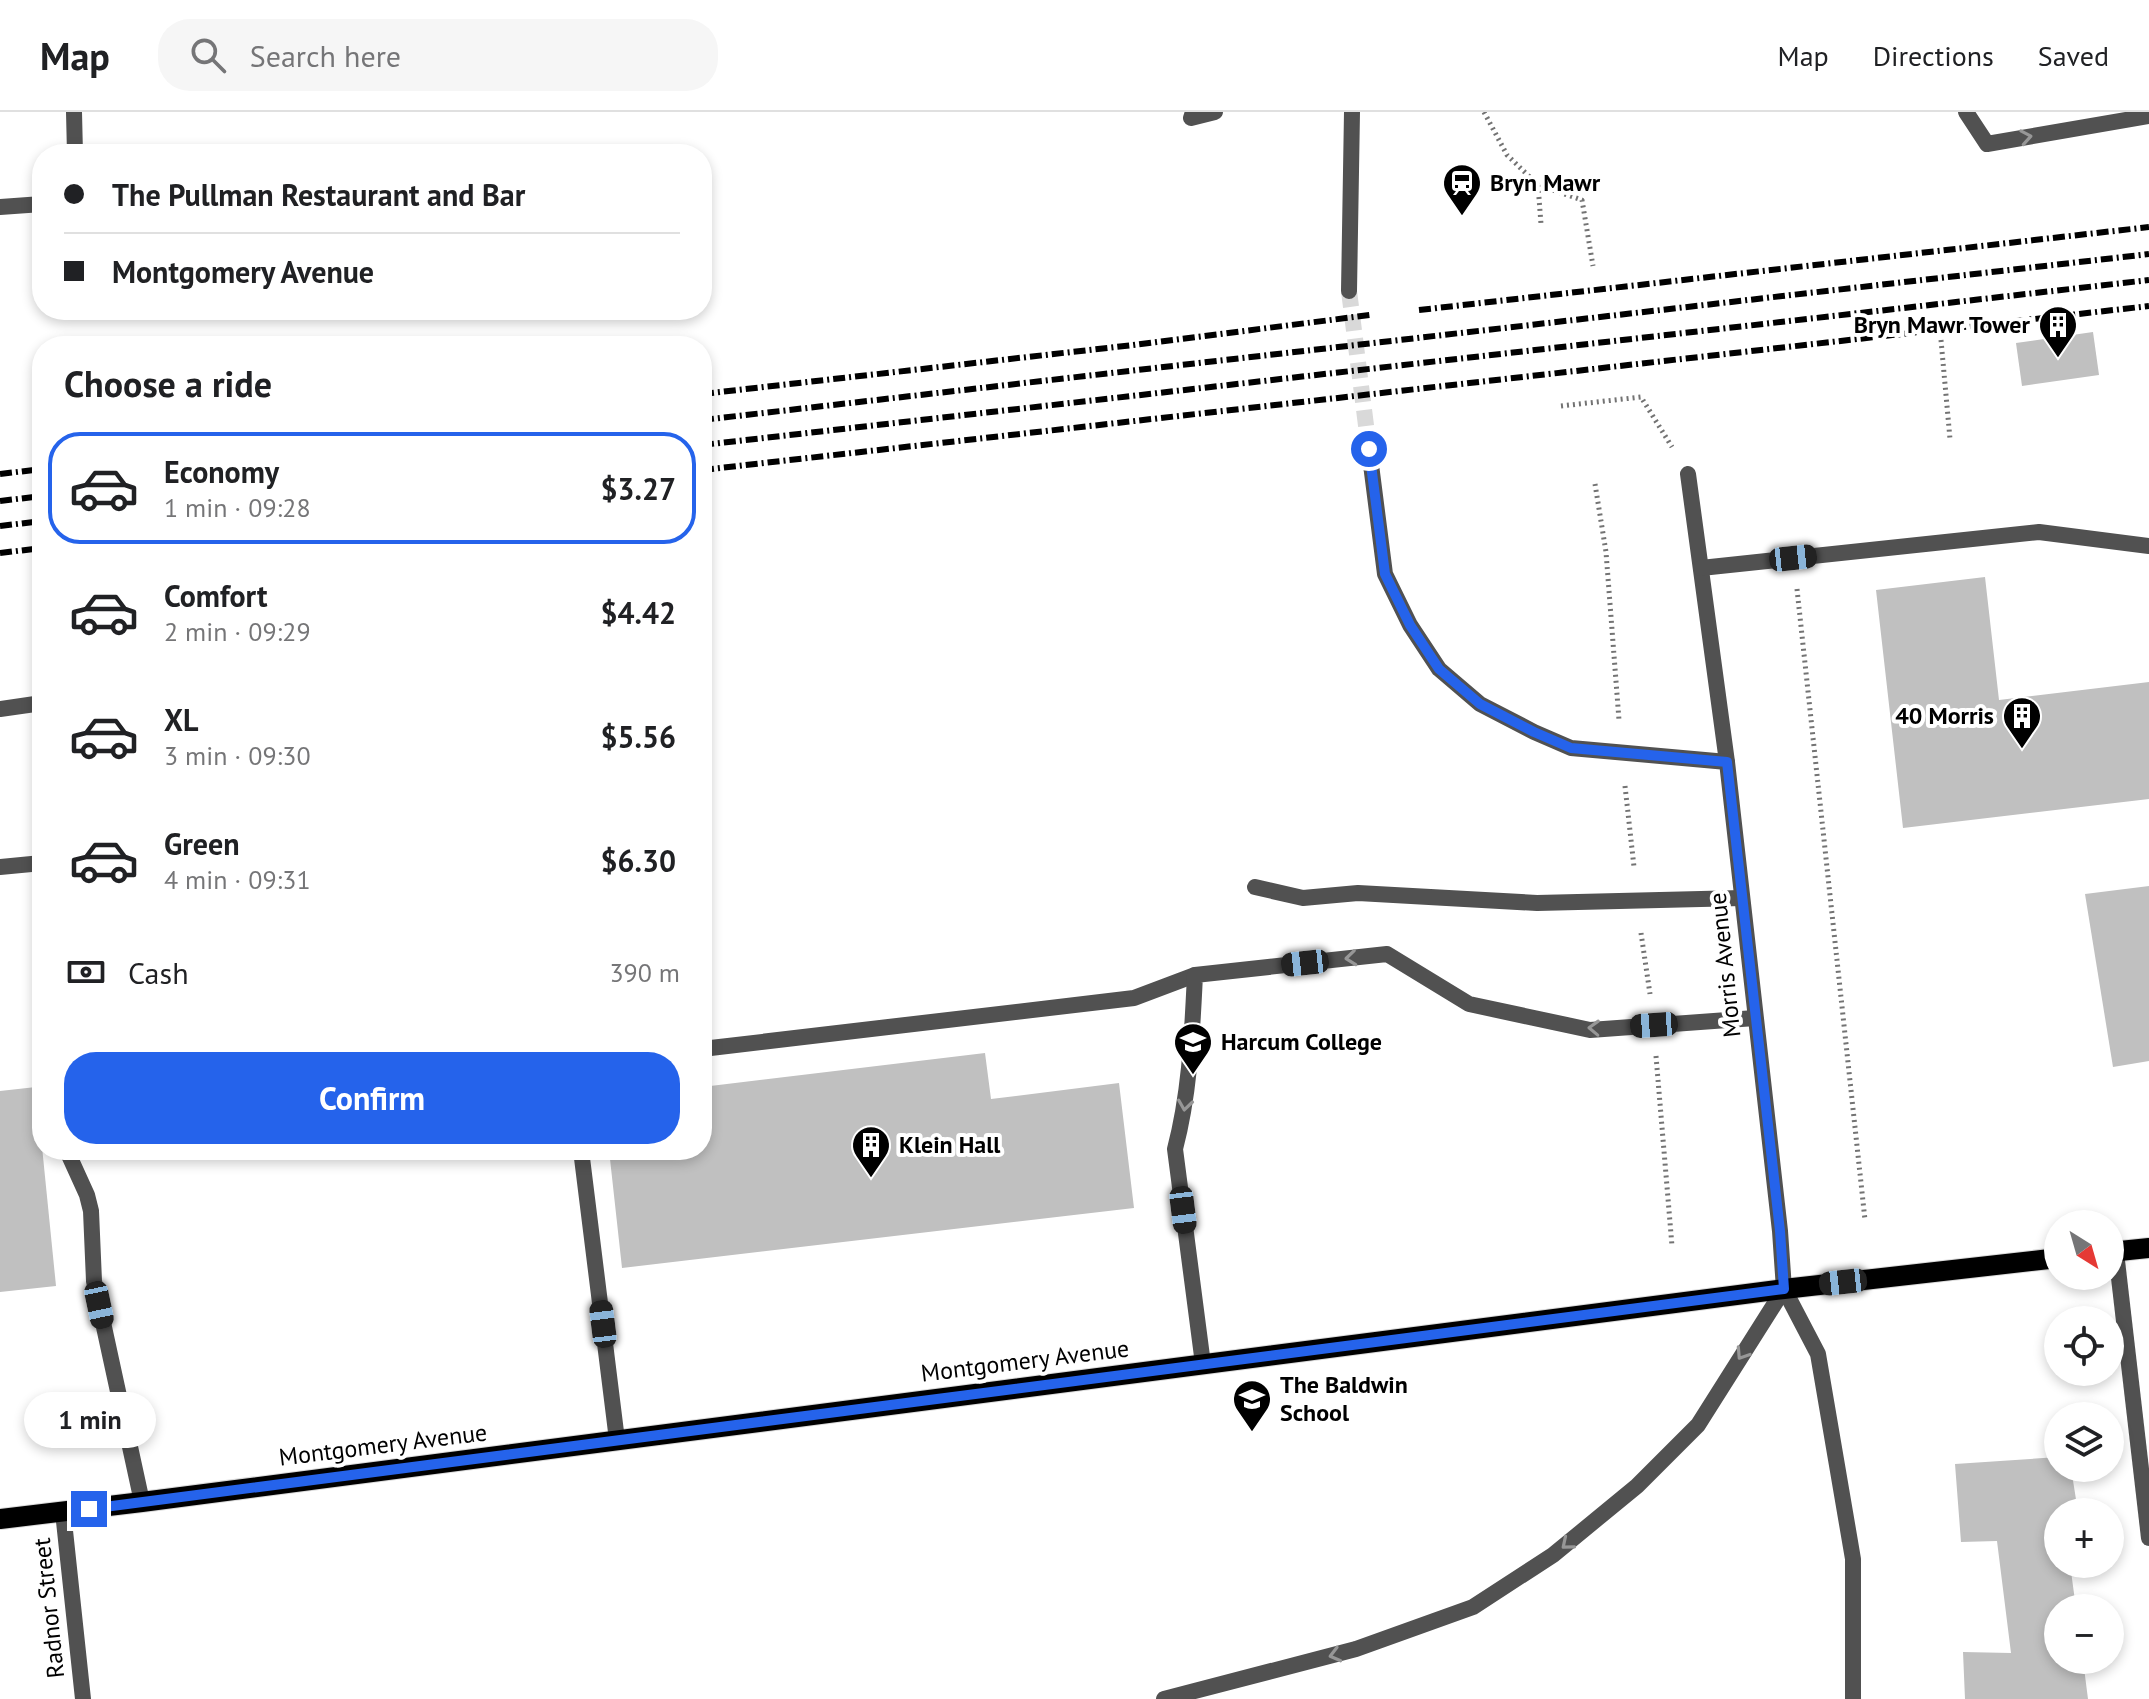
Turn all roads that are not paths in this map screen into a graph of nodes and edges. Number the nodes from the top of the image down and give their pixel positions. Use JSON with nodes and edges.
{"nodes":[{"id":1,"x":74,"y":112,"type":"edge"},
{"id":2,"x":1193,"y":112,"type":"edge"},
{"id":3,"x":1215,"y":112,"type":"edge"},
{"id":4,"x":1352,"y":112,"type":"edge"},
{"id":5,"x":1966,"y":112,"type":"edge"},
{"id":6,"x":2149,"y":116,"type":"edge"},
{"id":7,"x":75,"y":144,"type":"edge"},
{"id":8,"x":32,"y":205,"type":"edge"},
{"id":9,"x":0,"y":207,"type":"edge"},
{"id":10,"x":1349,"y":291,"type":"tunnel mouth"},
{"id":11,"x":1369,"y":449,"type":"tunnel mouth"},
{"id":12,"x":1688,"y":474,"type":"road end"},
{"id":13,"x":2149,"y":546,"type":"edge"},
{"id":14,"x":1701,"y":568,"type":"junction"},
{"id":15,"x":32,"y":704,"type":"edge"},
{"id":16,"x":0,"y":709,"type":"edge"},
{"id":17,"x":1727,"y":762,"type":"junction"},
{"id":18,"x":32,"y":864,"type":"edge"},
{"id":19,"x":0,"y":867,"type":"edge"},
{"id":20,"x":1255,"y":887,"type":"dead end"},
{"id":21,"x":1742,"y":898,"type":"junction"},
{"id":22,"x":1195,"y":975,"type":"junction"},
{"id":23,"x":1755,"y":1018,"type":"junction"},
{"id":24,"x":712,"y":1048,"type":"edge"},
{"id":25,"x":71,"y":1160,"type":"edge"},
{"id":26,"x":582,"y":1160,"type":"edge"},
{"id":27,"x":2149,"y":1248,"type":"edge"},
{"id":28,"x":2124,"y":1251,"type":"edge"},
{"id":29,"x":2044,"y":1260,"type":"edge"},
{"id":30,"x":1784,"y":1289,"type":"junction"},
{"id":31,"x":2118,"y":1290,"type":"edge"},
{"id":32,"x":1203,"y":1364,"type":"junction"},
{"id":33,"x":617,"y":1440,"type":"junction"},
{"id":34,"x":142,"y":1502,"type":"junction"},
{"id":35,"x":63,"y":1512,"type":"junction"},
{"id":36,"x":0,"y":1519,"type":"edge"},
{"id":37,"x":2149,"y":1538,"type":"edge"},
{"id":38,"x":83,"y":1699,"type":"edge"},
{"id":39,"x":1164,"y":1699,"type":"edge"},
{"id":40,"x":1853,"y":1699,"type":"edge"}],
"edges":[{"from":1,"to":7,"type":"street"},
{"from":2,"to":3,"type":"street"},
{"from":4,"to":10,"type":"street"},
{"from":5,"to":6,"type":"street","one_way":true},
{"from":8,"to":9,"type":"street"},
{"from":11,"to":17,"type":"street"},
{"from":12,"to":14,"type":"street","name":"Morris Avenue"},
{"from":13,"to":14,"type":"street"},
{"from":14,"to":17,"type":"street","name":"Morris Avenue"},
{"from":15,"to":16,"type":"street"},
{"from":17,"to":21,"type":"street","name":"Morris Avenue"},
{"from":18,"to":19,"type":"street"},
{"from":20,"to":21,"type":"street"},
{"from":21,"to":23,"type":"street","name":"Morris Avenue"},
{"from":23,"to":22,"type":"street","one_way":true},
{"from":22,"to":24,"type":"street"},
{"from":22,"to":32,"type":"street","one_way":true},
{"from":23,"to":30,"type":"street","name":"Morris Avenue"},
{"from":25,"to":34,"type":"street"},
{"from":26,"to":33,"type":"street"},
{"from":27,"to":28,"type":"main road"},
{"from":29,"to":30,"type":"main road","name":"Montgomery Avenue"},
{"from":30,"to":32,"type":"main road","name":"Montgomery Avenue"},
{"from":30,"to":39,"type":"street","one_way":true},
{"from":30,"to":40,"type":"street","name":"Morris Avenue"},
{"from":31,"to":37,"type":"street"},
{"from":32,"to":33,"type":"main road","name":"Montgomery Avenue"},
{"from":33,"to":34,"type":"main road","name":"Montgomery Avenue"},
{"from":34,"to":35,"type":"main road","name":"Montgomery Avenue"},
{"from":35,"to":36,"type":"main road","name":"Montgomery Avenue"},
{"from":35,"to":38,"type":"street","name":"Radnor Street"}]}
